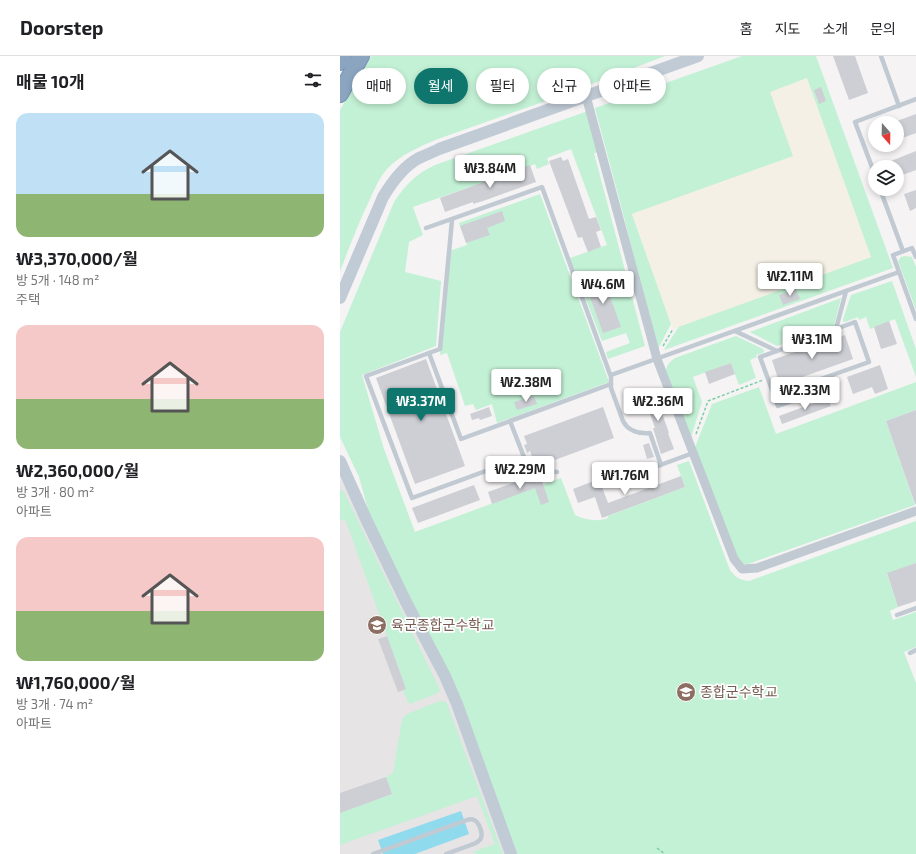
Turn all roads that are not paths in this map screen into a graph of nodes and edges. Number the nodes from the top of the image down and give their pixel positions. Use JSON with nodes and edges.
{"nodes":[{"id":1,"x":343,"y":56,"type":"edge"},
{"id":2,"x":361,"y":56,"type":"edge"},
{"id":3,"x":698,"y":56,"type":"edge"},
{"id":4,"x":880,"y":56,"type":"edge"},
{"id":5,"x":340,"y":62,"type":"edge"},
{"id":6,"x":340,"y":94,"type":"edge"},
{"id":7,"x":591,"y":94,"type":"edge"},
{"id":8,"x":916,"y":99,"type":"edge"},
{"id":9,"x":564,"y":104,"type":"edge"},
{"id":10,"x":588,"y":104,"type":"edge"},
{"id":11,"x":899,"y":106,"type":"junction"},
{"id":12,"x":869,"y":160,"type":"edge"},
{"id":13,"x":883,"y":196,"type":"edge"},
{"id":14,"x":452,"y":220,"type":"junction"},
{"id":15,"x":426,"y":228,"type":"dead end"},
{"id":16,"x":903,"y":251,"type":"junction"},
{"id":17,"x":916,"y":257,"type":"edge"},
{"id":18,"x":899,"y":272,"type":"junction"},
{"id":19,"x":846,"y":291,"type":"junction"},
{"id":20,"x":340,"y":298,"type":"edge"},
{"id":21,"x":916,"y":319,"type":"edge"},
{"id":22,"x":836,"y":329,"type":"junction"},
{"id":23,"x":735,"y":331,"type":"junction"},
{"id":24,"x":777,"y":351,"type":"junction"},
{"id":25,"x":430,"y":353,"type":"junction"},
{"id":26,"x":657,"y":359,"type":"junction"},
{"id":27,"x":611,"y":375,"type":"junction"},
{"id":28,"x":611,"y":384,"type":"junction"},
{"id":29,"x":510,"y":421,"type":"junction"},
{"id":30,"x":692,"y":450,"type":"junction"},
{"id":31,"x":524,"y":457,"type":"junction"},
{"id":32,"x":340,"y":461,"type":"edge"},
{"id":33,"x":661,"y":465,"type":"junction"},
{"id":34,"x":557,"y":472,"type":"dead end"},
{"id":35,"x":606,"y":485,"type":"dead end"},
{"id":36,"x":916,"y":511,"type":"edge"},
{"id":37,"x":916,"y":608,"type":"edge"},
{"id":38,"x":896,"y":615,"type":"dead end"},
{"id":39,"x":916,"y":650,"type":"edge"},
{"id":40,"x":910,"y":652,"type":"dead end"},
{"id":41,"x":373,"y":854,"type":"edge"},
{"id":42,"x":446,"y":854,"type":"edge"},
{"id":43,"x":511,"y":854,"type":"edge"}],
"edges":[{"from":1,"to":5,"type":"highway"},
{"from":2,"to":6,"type":"highway"},
{"from":3,"to":7,"type":"street"},
{"from":4,"to":11,"type":"lane"},
{"from":8,"to":11,"type":"lane"},
{"from":9,"to":20,"type":"street"},
{"from":10,"to":26,"type":"street"},
{"from":11,"to":12,"type":"lane"},
{"from":13,"to":16,"type":"lane"},
{"from":14,"to":15,"type":"lane"},
{"from":14,"to":25,"type":"lane"},
{"from":14,"to":27,"type":"lane"},
{"from":16,"to":17,"type":"lane"},
{"from":16,"to":18,"type":"lane"},
{"from":18,"to":19,"type":"lane"},
{"from":18,"to":21,"type":"lane"},
{"from":19,"to":22,"type":"lane"},
{"from":19,"to":23,"type":"lane"},
{"from":22,"to":24,"type":"lane"},
{"from":22,"to":24,"type":"lane"},
{"from":23,"to":24,"type":"lane"},
{"from":23,"to":26,"type":"lane"},
{"from":25,"to":29,"type":"lane"},
{"from":25,"to":31,"type":"lane"},
{"from":26,"to":27,"type":"lane"},
{"from":26,"to":30,"type":"street"},
{"from":27,"to":28,"type":"lane"},
{"from":28,"to":29,"type":"lane"},
{"from":28,"to":33,"type":"lane"},
{"from":29,"to":31,"type":"lane"},
{"from":30,"to":33,"type":"lane"},
{"from":30,"to":36,"type":"street"},
{"from":31,"to":34,"type":"lane"},
{"from":32,"to":43,"type":"street"},
{"from":33,"to":35,"type":"lane"},
{"from":37,"to":38,"type":"lane"},
{"from":39,"to":40,"type":"lane"},
{"from":41,"to":42,"type":"lane"}]}
